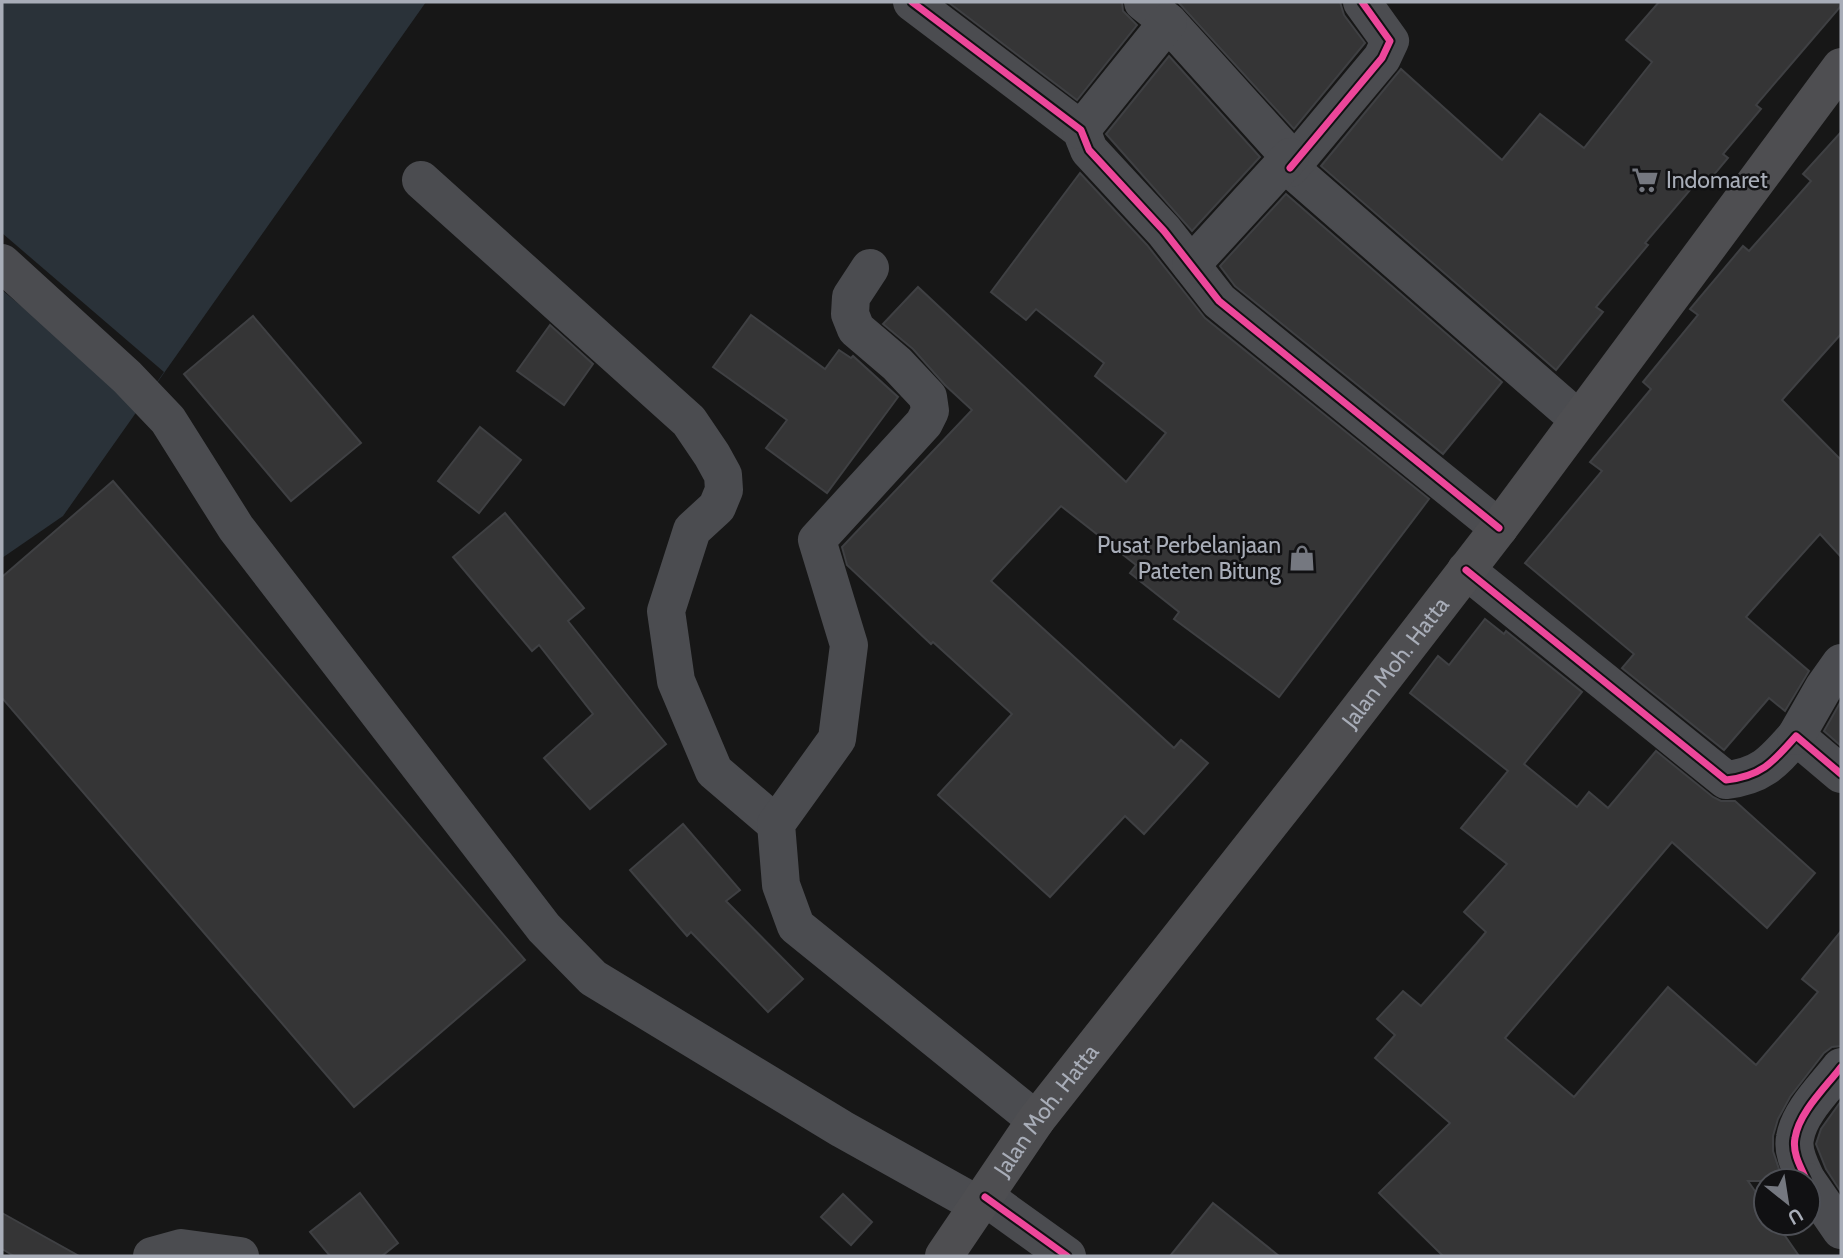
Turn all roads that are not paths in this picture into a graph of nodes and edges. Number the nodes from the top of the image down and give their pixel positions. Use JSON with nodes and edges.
{"nodes":[{"id":1,"x":912,"y":2,"type":"edge"},
{"id":2,"x":1362,"y":2,"type":"edge"},
{"id":3,"x":1155,"y":12,"type":"edge"},
{"id":4,"x":1841,"y":67,"type":"edge"},
{"id":5,"x":1081,"y":130,"type":"junction"},
{"id":6,"x":1290,"y":162,"type":"junction"},
{"id":7,"x":421,"y":180,"type":"dead end"},
{"id":8,"x":2,"y":263,"type":"edge"},
{"id":9,"x":1191,"y":265,"type":"junction"},
{"id":10,"x":870,"y":268,"type":"dead end"},
{"id":11,"x":1578,"y":419,"type":"junction"},
{"id":12,"x":1499,"y":528,"type":"junction"},
{"id":13,"x":1466,"y":570,"type":"junction"},
{"id":14,"x":1841,"y":663,"type":"edge"},
{"id":15,"x":1796,"y":736,"type":"junction"},
{"id":16,"x":1841,"y":774,"type":"edge"},
{"id":17,"x":776,"y":824,"type":"junction"},
{"id":18,"x":1841,"y":1067,"type":"edge"},
{"id":19,"x":1036,"y":1120,"type":"junction"},
{"id":20,"x":1801,"y":1167,"type":"edge"},
{"id":21,"x":982,"y":1201,"type":"junction"},
{"id":22,"x":1822,"y":1202,"type":"edge"},
{"id":23,"x":1841,"y":1230,"type":"edge"},
{"id":24,"x":152,"y":1256,"type":"edge"},
{"id":25,"x":240,"y":1256,"type":"edge"},
{"id":26,"x":944,"y":1256,"type":"edge"},
{"id":27,"x":1067,"y":1256,"type":"edge"}],
"edges":[{"from":1,"to":5,"type":"street"},
{"from":2,"to":6,"type":"street"},
{"from":3,"to":5,"type":"street"},
{"from":3,"to":6,"type":"street"},
{"from":4,"to":11,"type":"highway","name":"Jalan Moh. Hatta"},
{"from":5,"to":9,"type":"street"},
{"from":6,"to":9,"type":"street"},
{"from":6,"to":11,"type":"street"},
{"from":7,"to":17,"type":"street"},
{"from":8,"to":21,"type":"street"},
{"from":9,"to":12,"type":"street"},
{"from":10,"to":17,"type":"street"},
{"from":11,"to":12,"type":"highway","name":"Jalan Moh. Hatta"},
{"from":12,"to":13,"type":"highway","name":"Jalan Moh. Hatta"},
{"from":13,"to":15,"type":"street"},
{"from":13,"to":19,"type":"highway","name":"Jalan Moh. Hatta"},
{"from":14,"to":15,"type":"street"},
{"from":15,"to":16,"type":"street"},
{"from":17,"to":19,"type":"street"},
{"from":18,"to":20,"type":"street"},
{"from":19,"to":21,"type":"highway","name":"Jalan Moh. Hatta"},
{"from":21,"to":26,"type":"highway","name":"Jalan Moh. Hatta"},
{"from":21,"to":27,"type":"street"},
{"from":22,"to":23,"type":"street"},
{"from":24,"to":25,"type":"street"}]}
